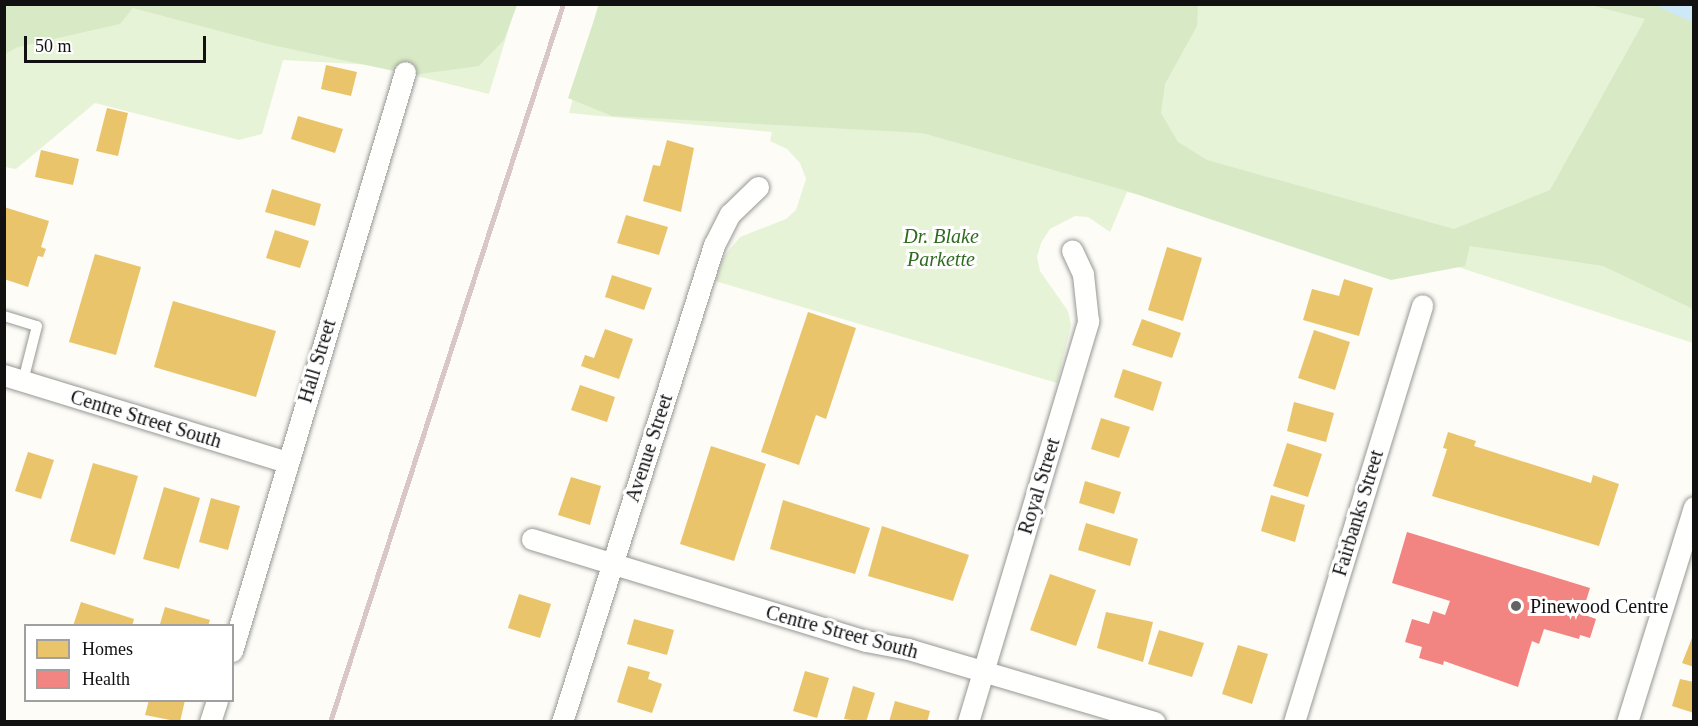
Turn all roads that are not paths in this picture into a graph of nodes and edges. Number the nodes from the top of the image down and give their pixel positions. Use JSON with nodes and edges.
{"nodes":[{"id":1,"x":405,"y":72,"type":"dead end"},
{"id":2,"x":758,"y":187,"type":"dead end"},
{"id":3,"x":1072,"y":250,"type":"dead end"},
{"id":4,"x":1422,"y":305,"type":"dead end"},
{"id":5,"x":4,"y":316,"type":"edge"},
{"id":6,"x":14,"y":378,"type":"edge"},
{"id":7,"x":287,"y":462,"type":"junction"},
{"id":8,"x":1694,"y":507,"type":"edge"},
{"id":9,"x":532,"y":539,"type":"dead end"},
{"id":10,"x":612,"y":566,"type":"junction"},
{"id":11,"x":234,"y":645,"type":"edge"},
{"id":12,"x":984,"y":670,"type":"junction"},
{"id":13,"x":216,"y":702,"type":"edge"},
{"id":14,"x":210,"y":722,"type":"edge"},
{"id":15,"x":562,"y":722,"type":"edge"},
{"id":16,"x":968,"y":722,"type":"edge"},
{"id":17,"x":1154,"y":722,"type":"edge"},
{"id":18,"x":1294,"y":722,"type":"edge"},
{"id":19,"x":1627,"y":722,"type":"edge"}],
"edges":[{"from":1,"to":7,"type":"street","name":"Hall Street"},
{"from":2,"to":10,"type":"street","name":"Avenue Street"},
{"from":3,"to":12,"type":"street","name":"Royal Street"},
{"from":4,"to":18,"type":"street","name":"Fairbanks Street"},
{"from":5,"to":6,"type":"lane"},
{"from":6,"to":7,"type":"street","name":"Centre Street South"},
{"from":7,"to":11,"type":"street","name":"Hall Street"},
{"from":8,"to":19,"type":"street"},
{"from":9,"to":10,"type":"street","name":"Centre Street South"},
{"from":10,"to":12,"type":"street","name":"Centre Street South"},
{"from":10,"to":15,"type":"street","name":"Avenue Street"},
{"from":12,"to":16,"type":"street","name":"Royal Street"},
{"from":12,"to":17,"type":"street","name":"Centre Street South"},
{"from":13,"to":14,"type":"street"}]}
